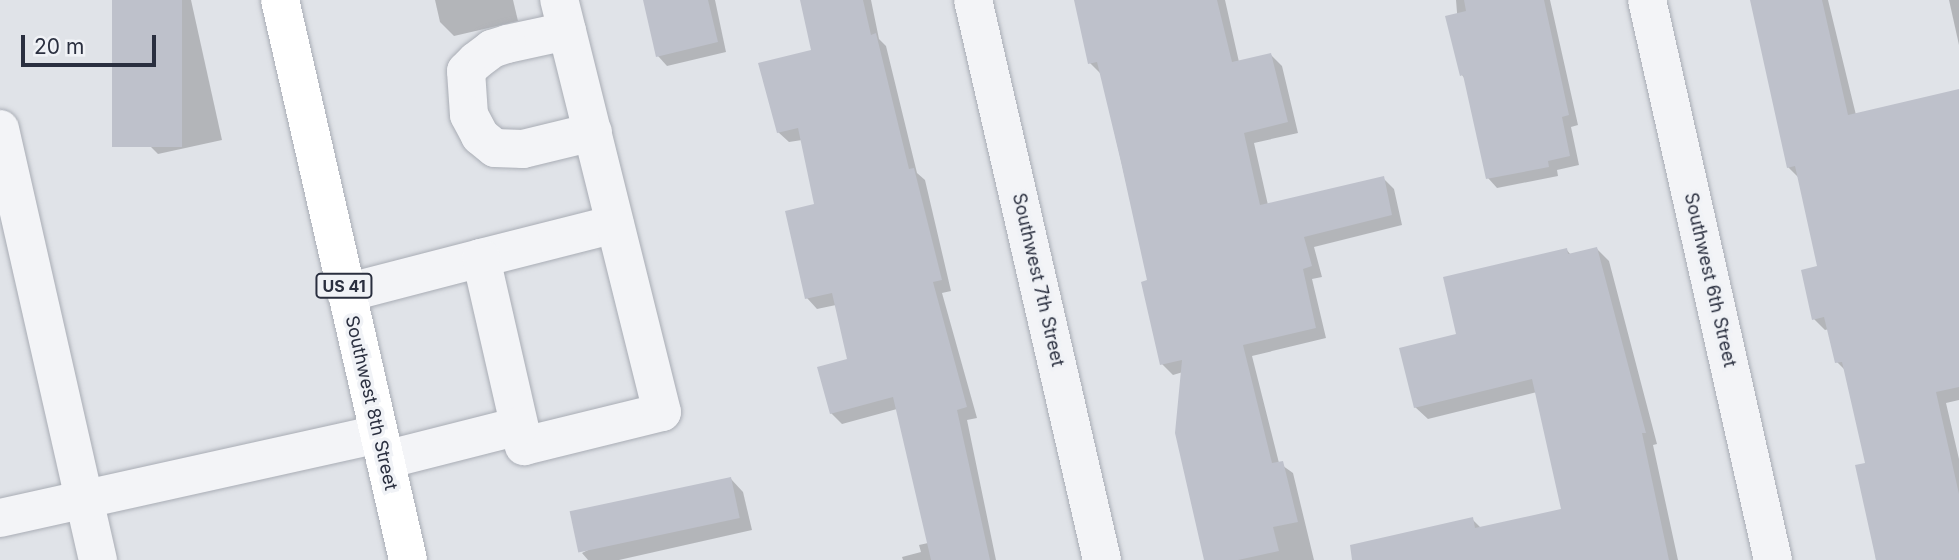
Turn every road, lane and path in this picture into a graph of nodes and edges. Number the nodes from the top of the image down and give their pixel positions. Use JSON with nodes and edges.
{"nodes":[{"id":1,"x":280,"y":0,"type":"edge"},
{"id":2,"x":973,"y":0,"type":"edge"},
{"id":3,"x":1647,"y":0,"type":"edge"},
{"id":4,"x":563,"y":16,"type":"edge"},
{"id":5,"x":0,"y":129,"type":"edge"},
{"id":6,"x":593,"y":132,"type":"junction"},
{"id":7,"x":615,"y":224,"type":"junction"},
{"id":8,"x":481,"y":258,"type":"junction"},
{"id":9,"x":346,"y":293,"type":"junction"},
{"id":10,"x":519,"y":426,"type":"junction"},
{"id":11,"x":382,"y":447,"type":"junction"},
{"id":12,"x":85,"y":500,"type":"junction"},
{"id":13,"x":0,"y":518,"type":"edge"},
{"id":14,"x":98,"y":560,"type":"edge"},
{"id":15,"x":408,"y":560,"type":"edge"},
{"id":16,"x":1102,"y":560,"type":"edge"},
{"id":17,"x":1773,"y":560,"type":"edge"}],
"edges":[{"from":1,"to":9,"type":"main road","name":"Southwest 8th Street","number":"US 41"},
{"from":2,"to":16,"type":"street","name":"Southwest 7th Street"},
{"from":3,"to":17,"type":"street","name":"Southwest 6th Street"},
{"from":4,"to":6,"type":"street"},
{"from":4,"to":6,"type":"street"},
{"from":5,"to":12,"type":"street"},
{"from":6,"to":7,"type":"street"},
{"from":7,"to":8,"type":"street"},
{"from":7,"to":10,"type":"street"},
{"from":8,"to":9,"type":"street"},
{"from":8,"to":10,"type":"street"},
{"from":9,"to":11,"type":"main road","name":"Southwest 8th Street","number":"US 41"},
{"from":10,"to":11,"type":"street"},
{"from":11,"to":12,"type":"street"},
{"from":11,"to":15,"type":"main road","name":"Southwest 8th Street","number":"US 41"},
{"from":12,"to":13,"type":"street"},
{"from":12,"to":14,"type":"street"}]}
